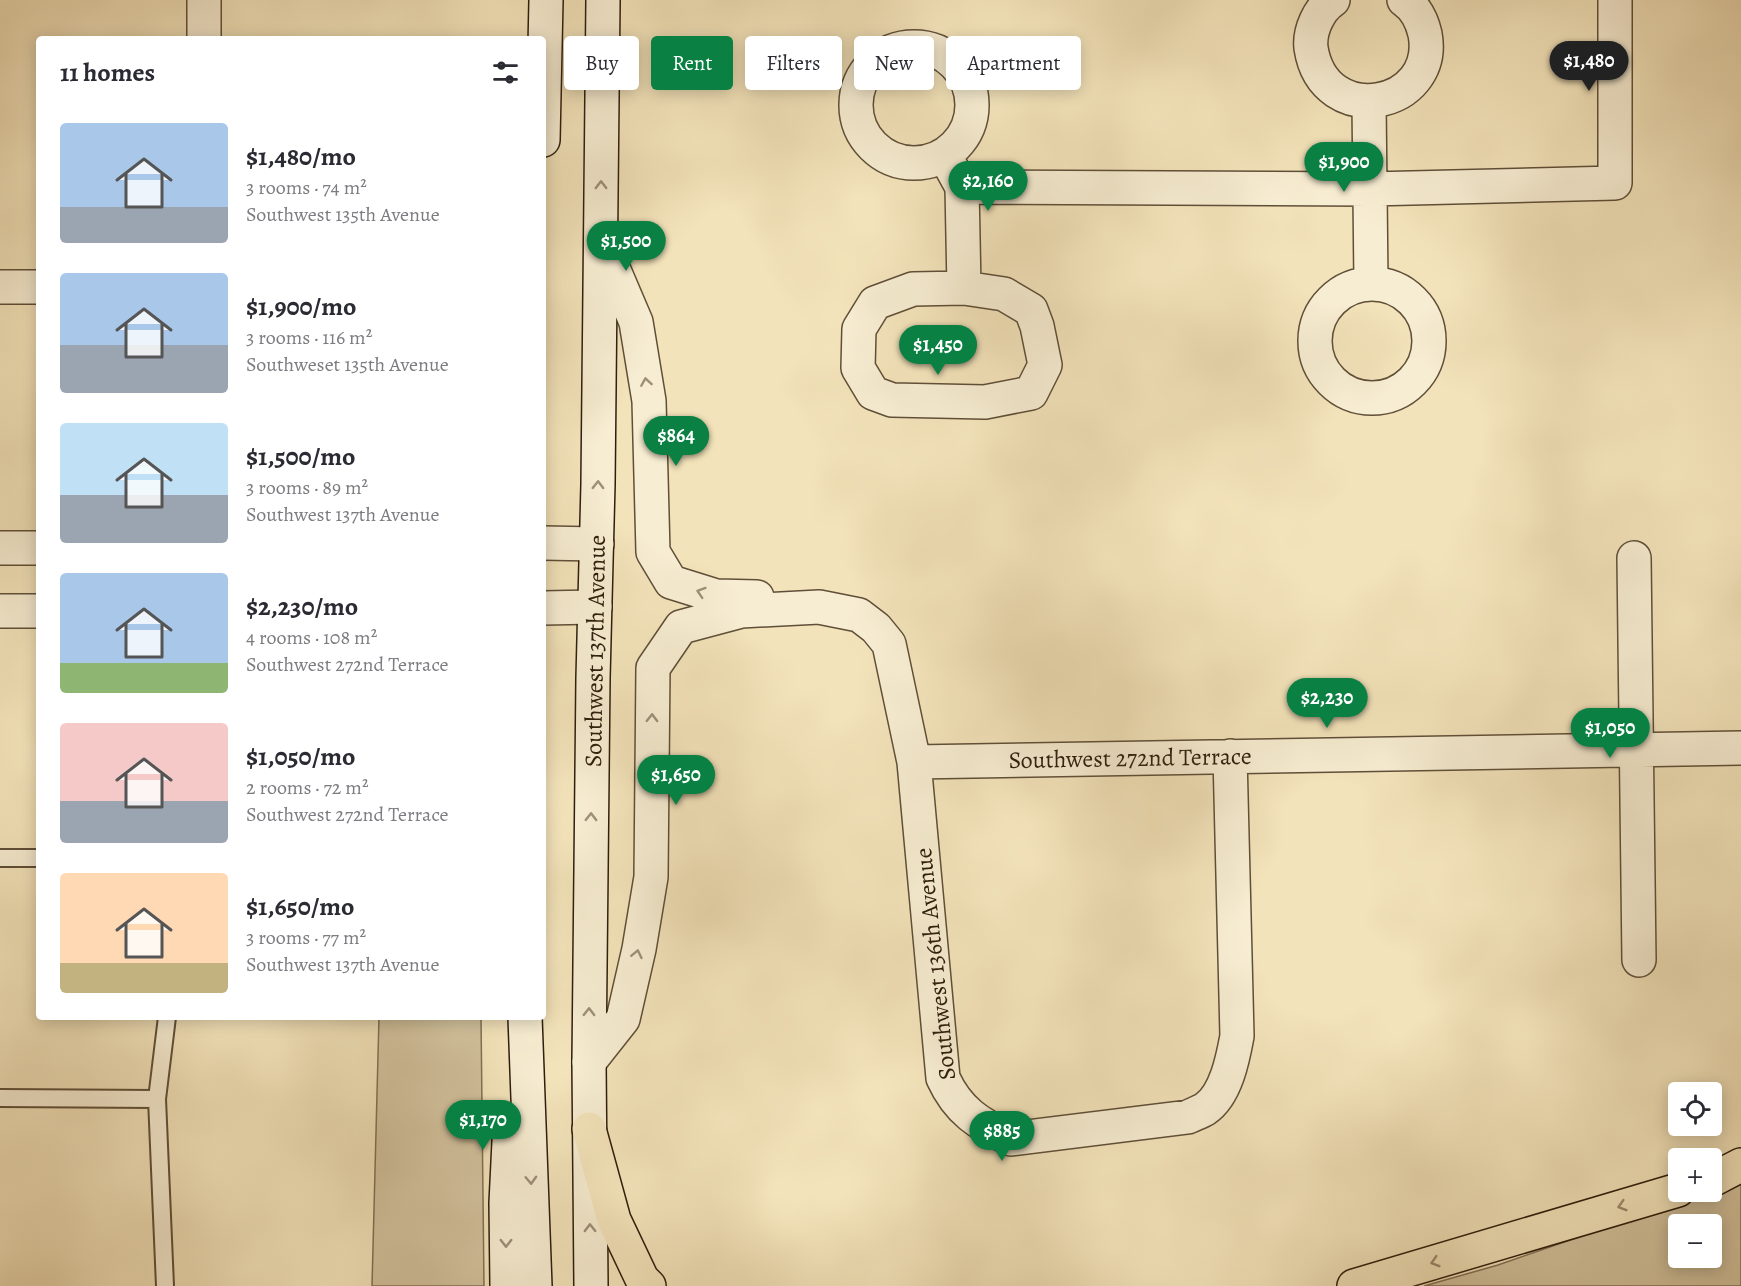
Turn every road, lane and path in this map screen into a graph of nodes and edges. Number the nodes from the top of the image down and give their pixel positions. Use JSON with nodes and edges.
{"nodes":[{"id":1,"x":204,"y":0,"type":"edge"},
{"id":2,"x":546,"y":0,"type":"edge"},
{"id":3,"x":603,"y":0,"type":"edge"},
{"id":4,"x":1333,"y":0,"type":"edge"},
{"id":5,"x":1404,"y":0,"type":"edge"},
{"id":6,"x":1615,"y":0,"type":"edge"},
{"id":7,"x":204,"y":36,"type":"edge"},
{"id":8,"x":545,"y":36,"type":"edge"},
{"id":9,"x":1369,"y":102,"type":"junction"},
{"id":10,"x":944,"y":155,"type":"dead end"},
{"id":11,"x":962,"y":187,"type":"junction"},
{"id":12,"x":1370,"y":189,"type":"junction"},
{"id":13,"x":601,"y":240,"type":"junction"},
{"id":14,"x":1371,"y":283,"type":"dead end"},
{"id":15,"x":0,"y":287,"type":"edge"},
{"id":16,"x":36,"y":287,"type":"edge"},
{"id":17,"x":964,"y":288,"type":"junction"},
{"id":18,"x":546,"y":543,"type":"edge"},
{"id":19,"x":597,"y":544,"type":"junction"},
{"id":20,"x":0,"y":548,"type":"edge"},
{"id":21,"x":36,"y":548,"type":"edge"},
{"id":22,"x":1634,"y":558,"type":"dead end"},
{"id":23,"x":595,"y":607,"type":"junction"},
{"id":24,"x":819,"y":607,"type":"junction"},
{"id":25,"x":546,"y":608,"type":"edge"},
{"id":26,"x":0,"y":611,"type":"edge"},
{"id":27,"x":36,"y":611,"type":"edge"},
{"id":28,"x":1741,"y":748,"type":"edge"},
{"id":29,"x":1635,"y":749,"type":"junction"},
{"id":30,"x":1230,"y":756,"type":"junction"},
{"id":31,"x":914,"y":762,"type":"junction"},
{"id":32,"x":0,"y":858,"type":"edge"},
{"id":33,"x":36,"y":858,"type":"edge"},
{"id":34,"x":1639,"y":960,"type":"dead end"},
{"id":35,"x":167,"y":1020,"type":"edge"},
{"id":36,"x":514,"y":1020,"type":"edge"},
{"id":37,"x":525,"y":1020,"type":"edge"},
{"id":38,"x":589,"y":1062,"type":"junction"},
{"id":39,"x":0,"y":1098,"type":"edge"},
{"id":40,"x":157,"y":1099,"type":"junction"},
{"id":41,"x":589,"y":1129,"type":"junction"},
{"id":42,"x":1741,"y":1165,"type":"edge"},
{"id":43,"x":1722,"y":1175,"type":"edge"},
{"id":44,"x":1668,"y":1193,"type":"edge"},
{"id":45,"x":165,"y":1286,"type":"edge"},
{"id":46,"x":507,"y":1286,"type":"edge"},
{"id":47,"x":535,"y":1286,"type":"edge"},
{"id":48,"x":591,"y":1286,"type":"edge"},
{"id":49,"x":649,"y":1286,"type":"edge"},
{"id":50,"x":1354,"y":1286,"type":"edge"}],
"edges":[{"from":1,"to":7,"type":"street"},
{"from":2,"to":8,"type":"street"},
{"from":13,"to":3,"type":"street","name":"Southwest 137th Avenue","one_way":true},
{"from":4,"to":9,"type":"street"},
{"from":5,"to":9,"type":"street"},
{"from":6,"to":12,"type":"street"},
{"from":9,"to":12,"type":"street"},
{"from":10,"to":11,"type":"street"},
{"from":11,"to":12,"type":"street"},
{"from":11,"to":17,"type":"street"},
{"from":12,"to":14,"type":"street"},
{"from":19,"to":13,"type":"street","name":"Southwest 137th Avenue","one_way":true},
{"from":24,"to":13,"type":"street","name":"Southwest 137th Avenue","one_way":true},
{"from":15,"to":16,"type":"street"},
{"from":17,"to":17,"type":"street"},
{"from":18,"to":19,"type":"street"},
{"from":19,"to":23,"type":"street","name":"Southwest 137th Avenue"},
{"from":20,"to":21,"type":"street"},
{"from":22,"to":29,"type":"street"},
{"from":23,"to":25,"type":"street"},
{"from":38,"to":23,"type":"street","name":"Southwest 137th Avenue","one_way":true},
{"from":24,"to":31,"type":"street","name":"Southwest 136th Avenue"},
{"from":38,"to":24,"type":"street","one_way":true},
{"from":26,"to":27,"type":"street"},
{"from":28,"to":29,"type":"street","name":"Southwest 272nd Terrace"},
{"from":29,"to":30,"type":"street","name":"Southwest 272nd Terrace"},
{"from":29,"to":34,"type":"street"},
{"from":30,"to":31,"type":"street","name":"Southwest 272nd Terrace"},
{"from":30,"to":31,"type":"street","name":"Southwest 136th Avenue"},
{"from":32,"to":33,"type":"lane"},
{"from":35,"to":40,"type":"lane"},
{"from":36,"to":46,"type":"street","one_way":true},
{"from":37,"to":47,"type":"street","one_way":true},
{"from":38,"to":41,"type":"street","name":"Southwest 137th Avenue"},
{"from":39,"to":40,"type":"lane"},
{"from":40,"to":45,"type":"lane"},
{"from":48,"to":41,"type":"street","name":"Southwest 137th Avenue","one_way":true},
{"from":41,"to":49,"type":"highway"},
{"from":42,"to":43,"type":"highway"},
{"from":44,"to":50,"type":"highway","one_way":true}]}
